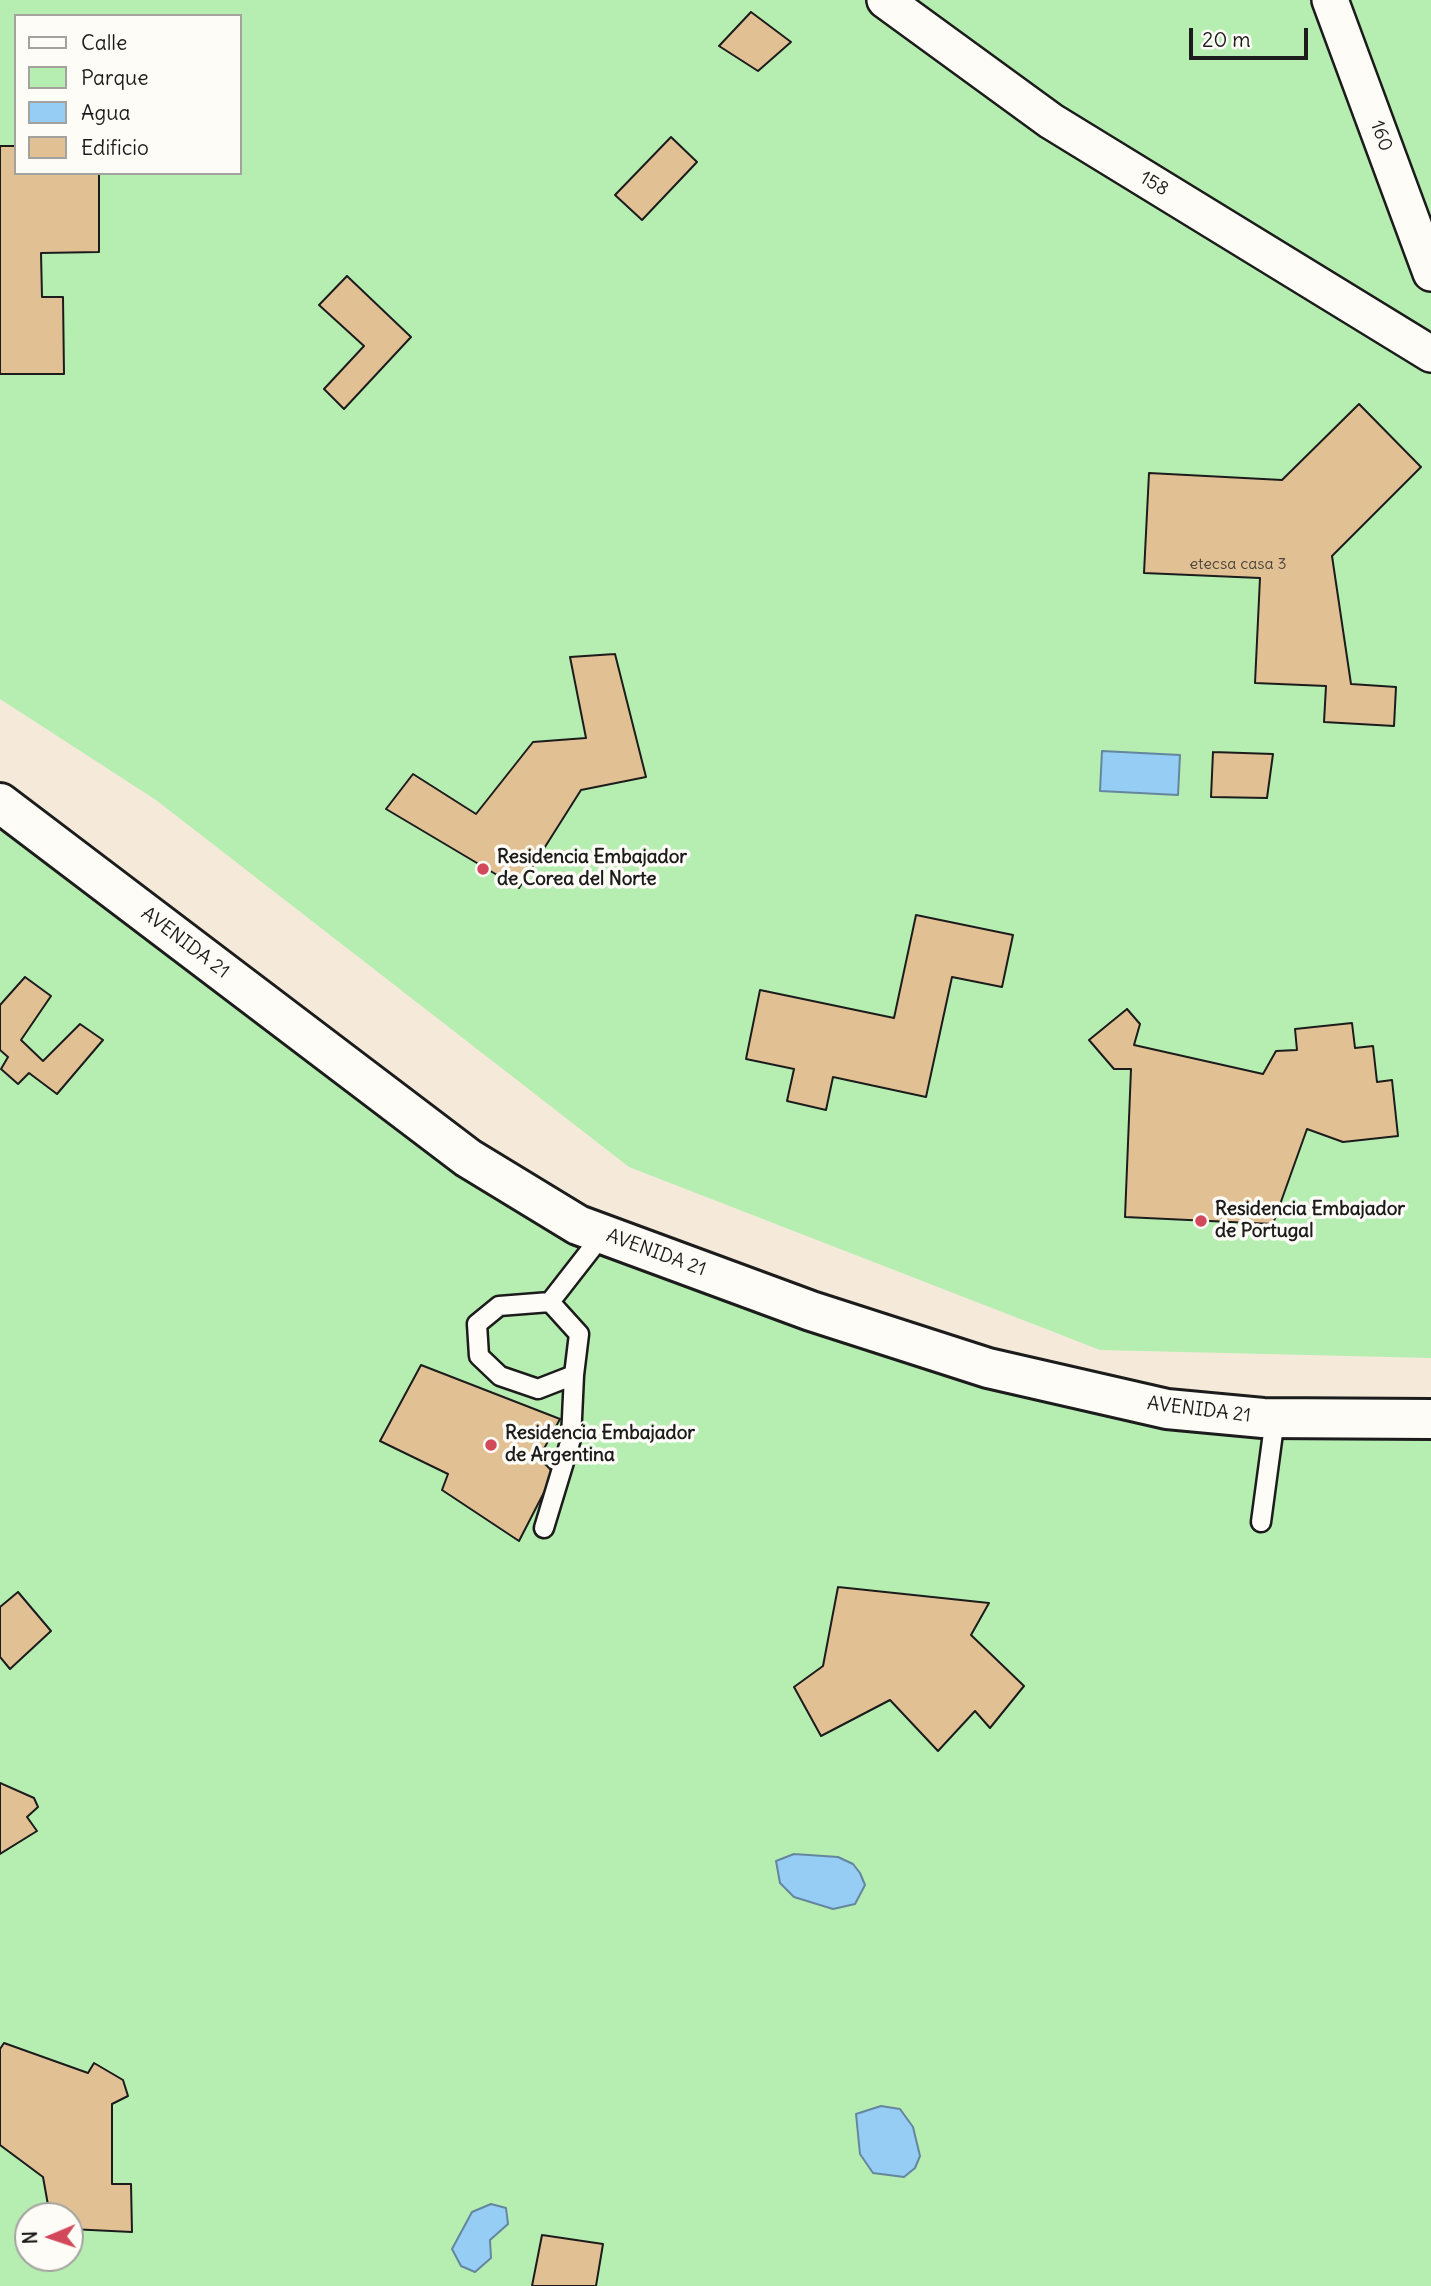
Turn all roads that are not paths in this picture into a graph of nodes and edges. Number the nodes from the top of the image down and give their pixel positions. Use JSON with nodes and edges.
{"nodes":[{"id":1,"x":886,"y":0,"type":"edge"},
{"id":2,"x":1330,"y":0,"type":"edge"},
{"id":3,"x":1431,"y":273,"type":"edge"},
{"id":4,"x":1431,"y":354,"type":"edge"},
{"id":5,"x":0,"y":803,"type":"edge"},
{"id":6,"x":603,"y":1234,"type":"junction"},
{"id":7,"x":550,"y":1302,"type":"junction"},
{"id":8,"x":574,"y":1375,"type":"junction"},
{"id":9,"x":1275,"y":1418,"type":"junction"},
{"id":10,"x":1431,"y":1419,"type":"edge"},
{"id":11,"x":1261,"y":1522,"type":"dead end"},
{"id":12,"x":544,"y":1528,"type":"dead end"}],
"edges":[{"from":1,"to":4,"type":"street","name":"158"},
{"from":2,"to":3,"type":"street","name":"160"},
{"from":5,"to":6,"type":"main road","name":"AVENIDA 21"},
{"from":6,"to":7,"type":"lane"},
{"from":6,"to":9,"type":"main road","name":"AVENIDA 21"},
{"from":7,"to":8,"type":"lane"},
{"from":7,"to":8,"type":"lane"},
{"from":8,"to":12,"type":"lane"},
{"from":9,"to":10,"type":"main road","name":"AVENIDA 21"},
{"from":9,"to":11,"type":"lane"}]}
